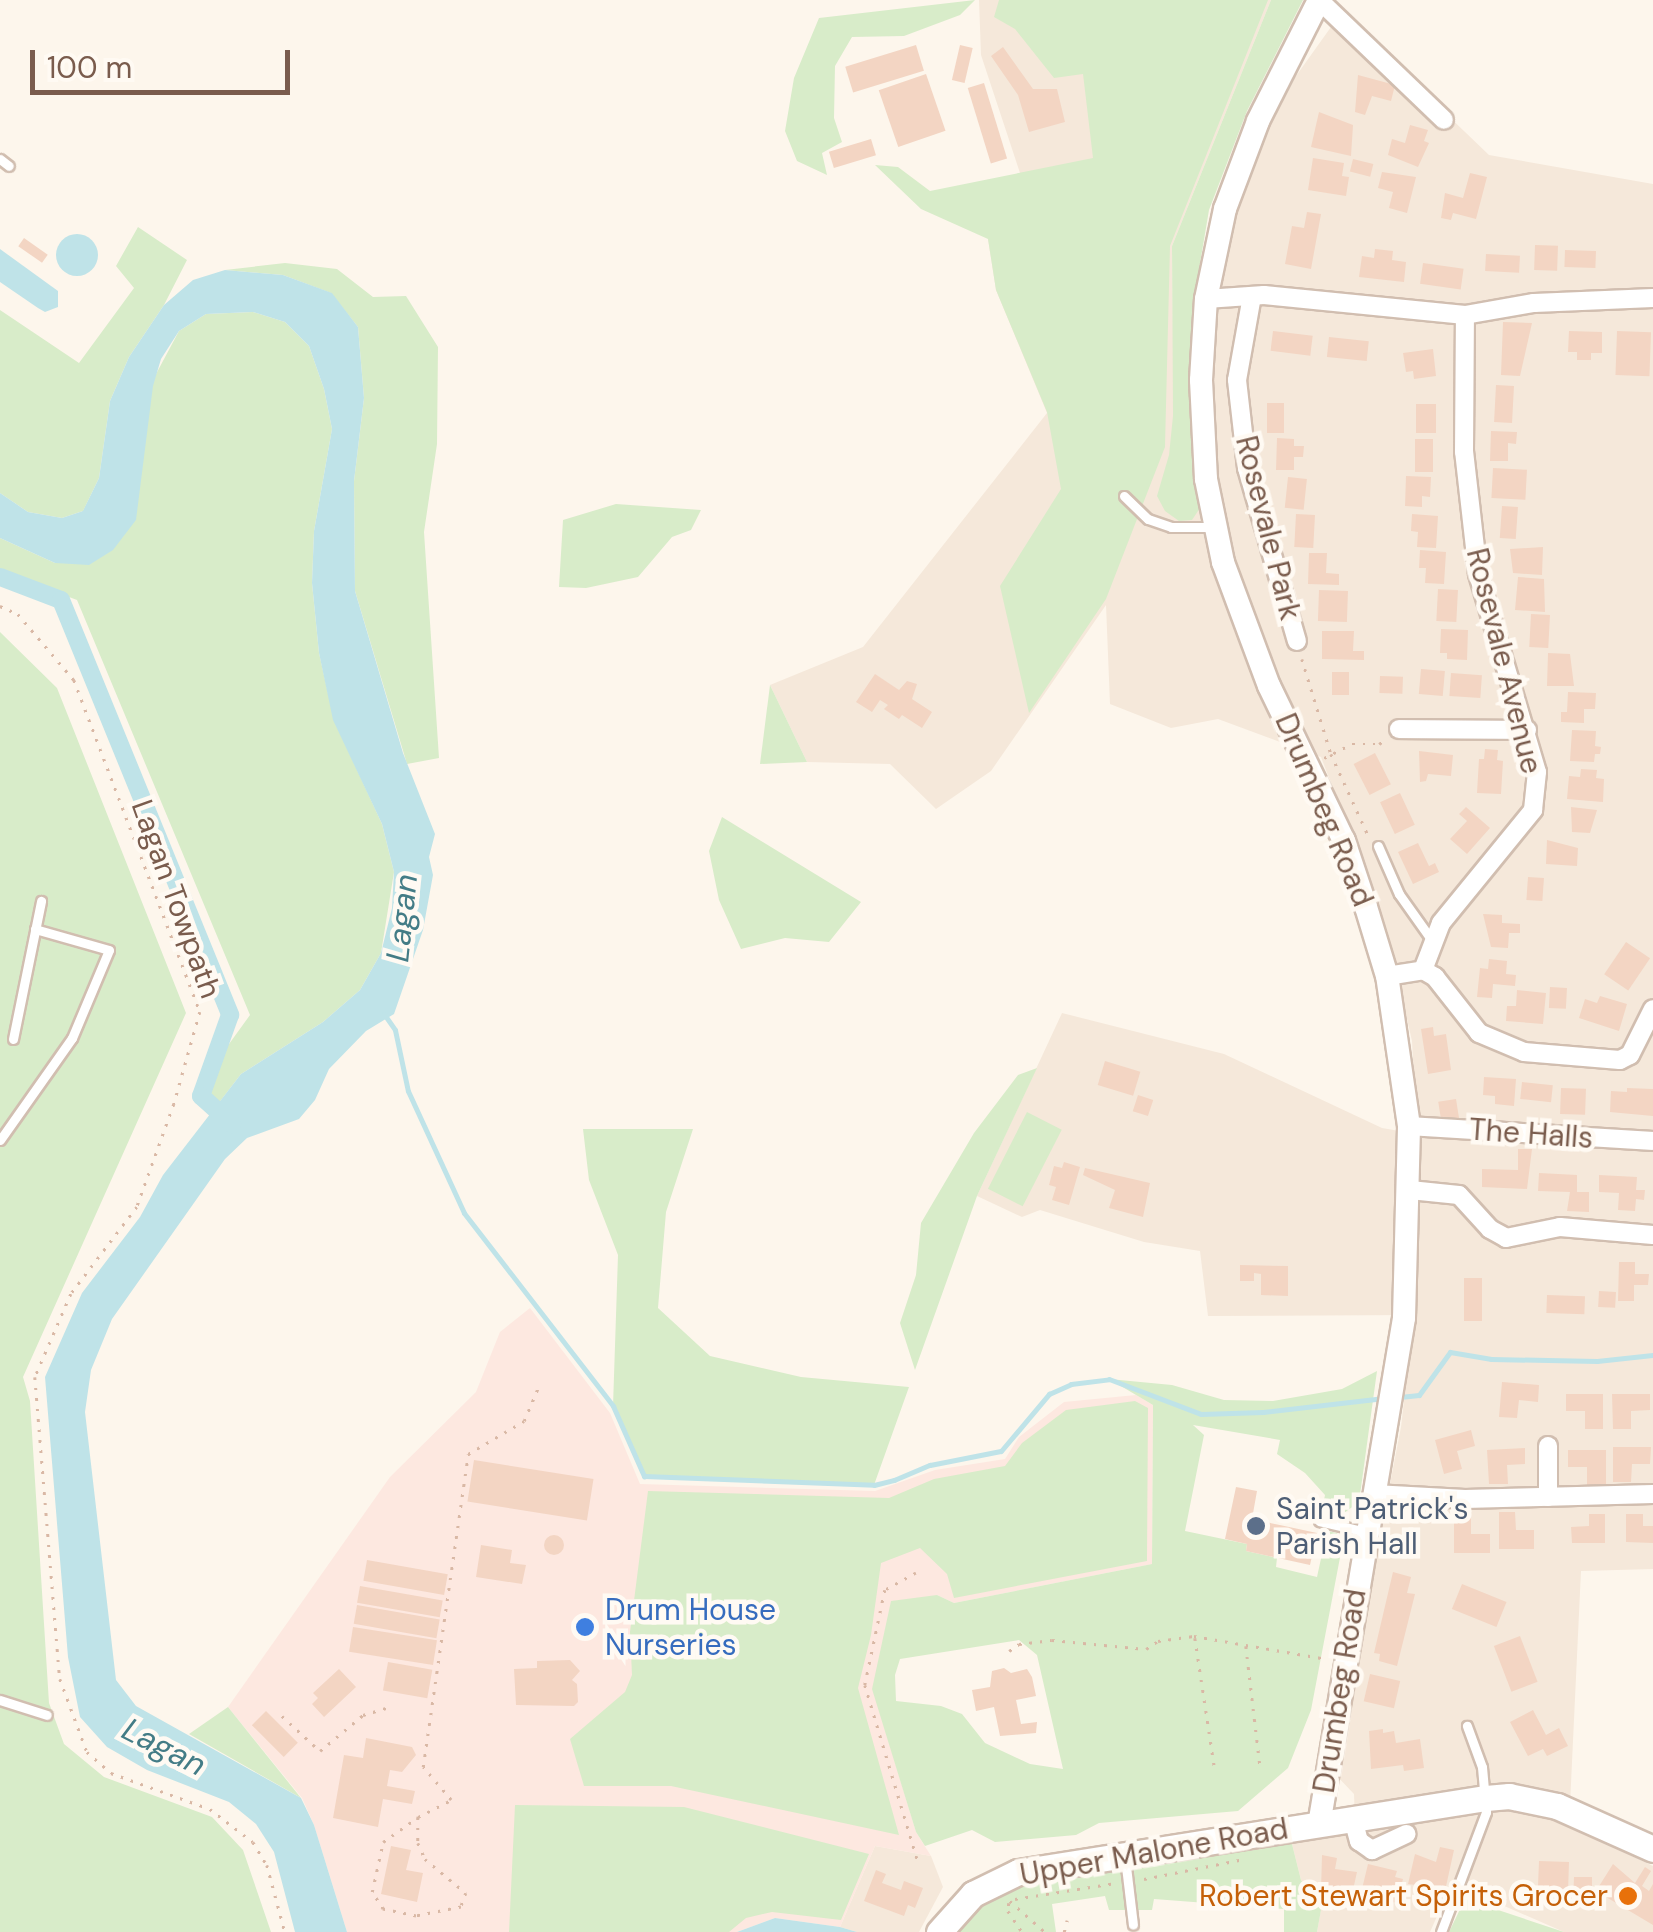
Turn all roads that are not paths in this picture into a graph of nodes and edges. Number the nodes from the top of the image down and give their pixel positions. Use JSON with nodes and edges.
{"nodes":[{"id":1,"x":1319,"y":0,"type":"edge"},
{"id":2,"x":1444,"y":120,"type":"dead end"},
{"id":3,"x":1252,"y":296,"type":"junction"},
{"id":4,"x":1649,"y":298,"type":"edge"},
{"id":5,"x":1206,"y":299,"type":"junction"},
{"id":6,"x":1465,"y":315,"type":"junction"},
{"id":7,"x":1124,"y":496,"type":"dead end"},
{"id":8,"x":1214,"y":527,"type":"junction"},
{"id":9,"x":1297,"y":641,"type":"road end"},
{"id":10,"x":1399,"y":729,"type":"road end"},
{"id":11,"x":1527,"y":730,"type":"junction"},
{"id":12,"x":1378,"y":846,"type":"road end"},
{"id":13,"x":40,"y":901,"type":"dead end"},
{"id":14,"x":35,"y":929,"type":"junction"},
{"id":15,"x":1432,"y":938,"type":"junction"},
{"id":16,"x":1423,"y":970,"type":"junction"},
{"id":17,"x":1387,"y":976,"type":"junction"},
{"id":18,"x":1653,"y":1010,"type":"edge"},
{"id":19,"x":13,"y":1039,"type":"dead end"},
{"id":20,"x":1409,"y":1126,"type":"junction"},
{"id":21,"x":0,"y":1140,"type":"edge"},
{"id":22,"x":1653,"y":1141,"type":"edge"},
{"id":23,"x":1410,"y":1190,"type":"junction"},
{"id":24,"x":1653,"y":1235,"type":"edge"},
{"id":25,"x":1548,"y":1446,"type":"dead end"},
{"id":26,"x":1374,"y":1494,"type":"junction"},
{"id":27,"x":1653,"y":1494,"type":"edge"},
{"id":28,"x":1548,"y":1497,"type":"junction"},
{"id":29,"x":1319,"y":1521,"type":"dead end"},
{"id":30,"x":1366,"y":1532,"type":"junction"},
{"id":31,"x":0,"y":1700,"type":"edge"},
{"id":32,"x":48,"y":1715,"type":"dead end"},
{"id":33,"x":1467,"y":1726,"type":"dead end"},
{"id":34,"x":1486,"y":1798,"type":"junction"},
{"id":35,"x":1353,"y":1819,"type":"junction"},
{"id":36,"x":1319,"y":1825,"type":"junction"},
{"id":37,"x":1407,"y":1834,"type":"dead end"},
{"id":38,"x":1653,"y":1849,"type":"edge"},
{"id":39,"x":1124,"y":1854,"type":"junction"},
{"id":40,"x":1132,"y":1924,"type":"dead end"},
{"id":41,"x":942,"y":1927,"type":"edge"},
{"id":42,"x":1441,"y":1932,"type":"edge"}],
"edges":[{"from":1,"to":2,"type":"street"},
{"from":1,"to":5,"type":"street","name":"Drumbeg Road"},
{"from":3,"to":5,"type":"street"},
{"from":3,"to":6,"type":"street"},
{"from":3,"to":9,"type":"street","name":"Rosevale Park"},
{"from":4,"to":6,"type":"street"},
{"from":5,"to":8,"type":"street","name":"Drumbeg Road"},
{"from":6,"to":11,"type":"street","name":"Rosevale Avenue"},
{"from":7,"to":8,"type":"lane"},
{"from":8,"to":17,"type":"street","name":"Drumbeg Road"},
{"from":10,"to":11,"type":"street"},
{"from":11,"to":15,"type":"street","name":"Rosevale Avenue"},
{"from":12,"to":15,"type":"lane"},
{"from":13,"to":14,"type":"lane"},
{"from":14,"to":19,"type":"lane"},
{"from":14,"to":21,"type":"lane"},
{"from":15,"to":16,"type":"street","name":"Rosevale Avenue"},
{"from":16,"to":17,"type":"street"},
{"from":16,"to":18,"type":"street"},
{"from":17,"to":20,"type":"street","name":"Drumbeg Road"},
{"from":20,"to":22,"type":"street","name":"The Halls"},
{"from":20,"to":23,"type":"street","name":"Drumbeg Road"},
{"from":23,"to":24,"type":"street"},
{"from":23,"to":26,"type":"street","name":"Drumbeg Road"},
{"from":25,"to":28,"type":"street"},
{"from":26,"to":28,"type":"street"},
{"from":26,"to":30,"type":"street","name":"Drumbeg Road"},
{"from":27,"to":28,"type":"street"},
{"from":29,"to":30,"type":"lane"},
{"from":30,"to":36,"type":"street","name":"Drumbeg Road"},
{"from":31,"to":32,"type":"lane"},
{"from":33,"to":34,"type":"lane"},
{"from":34,"to":35,"type":"main road","name":"Upper Malone Road"},
{"from":34,"to":38,"type":"main road","name":"Upper Malone Road"},
{"from":34,"to":42,"type":"lane"},
{"from":35,"to":36,"type":"main road","name":"Upper Malone Road"},
{"from":35,"to":37,"type":"street"},
{"from":36,"to":39,"type":"main road","name":"Upper Malone Road"},
{"from":39,"to":40,"type":"lane"},
{"from":39,"to":41,"type":"main road","name":"Upper Malone Road"}]}
